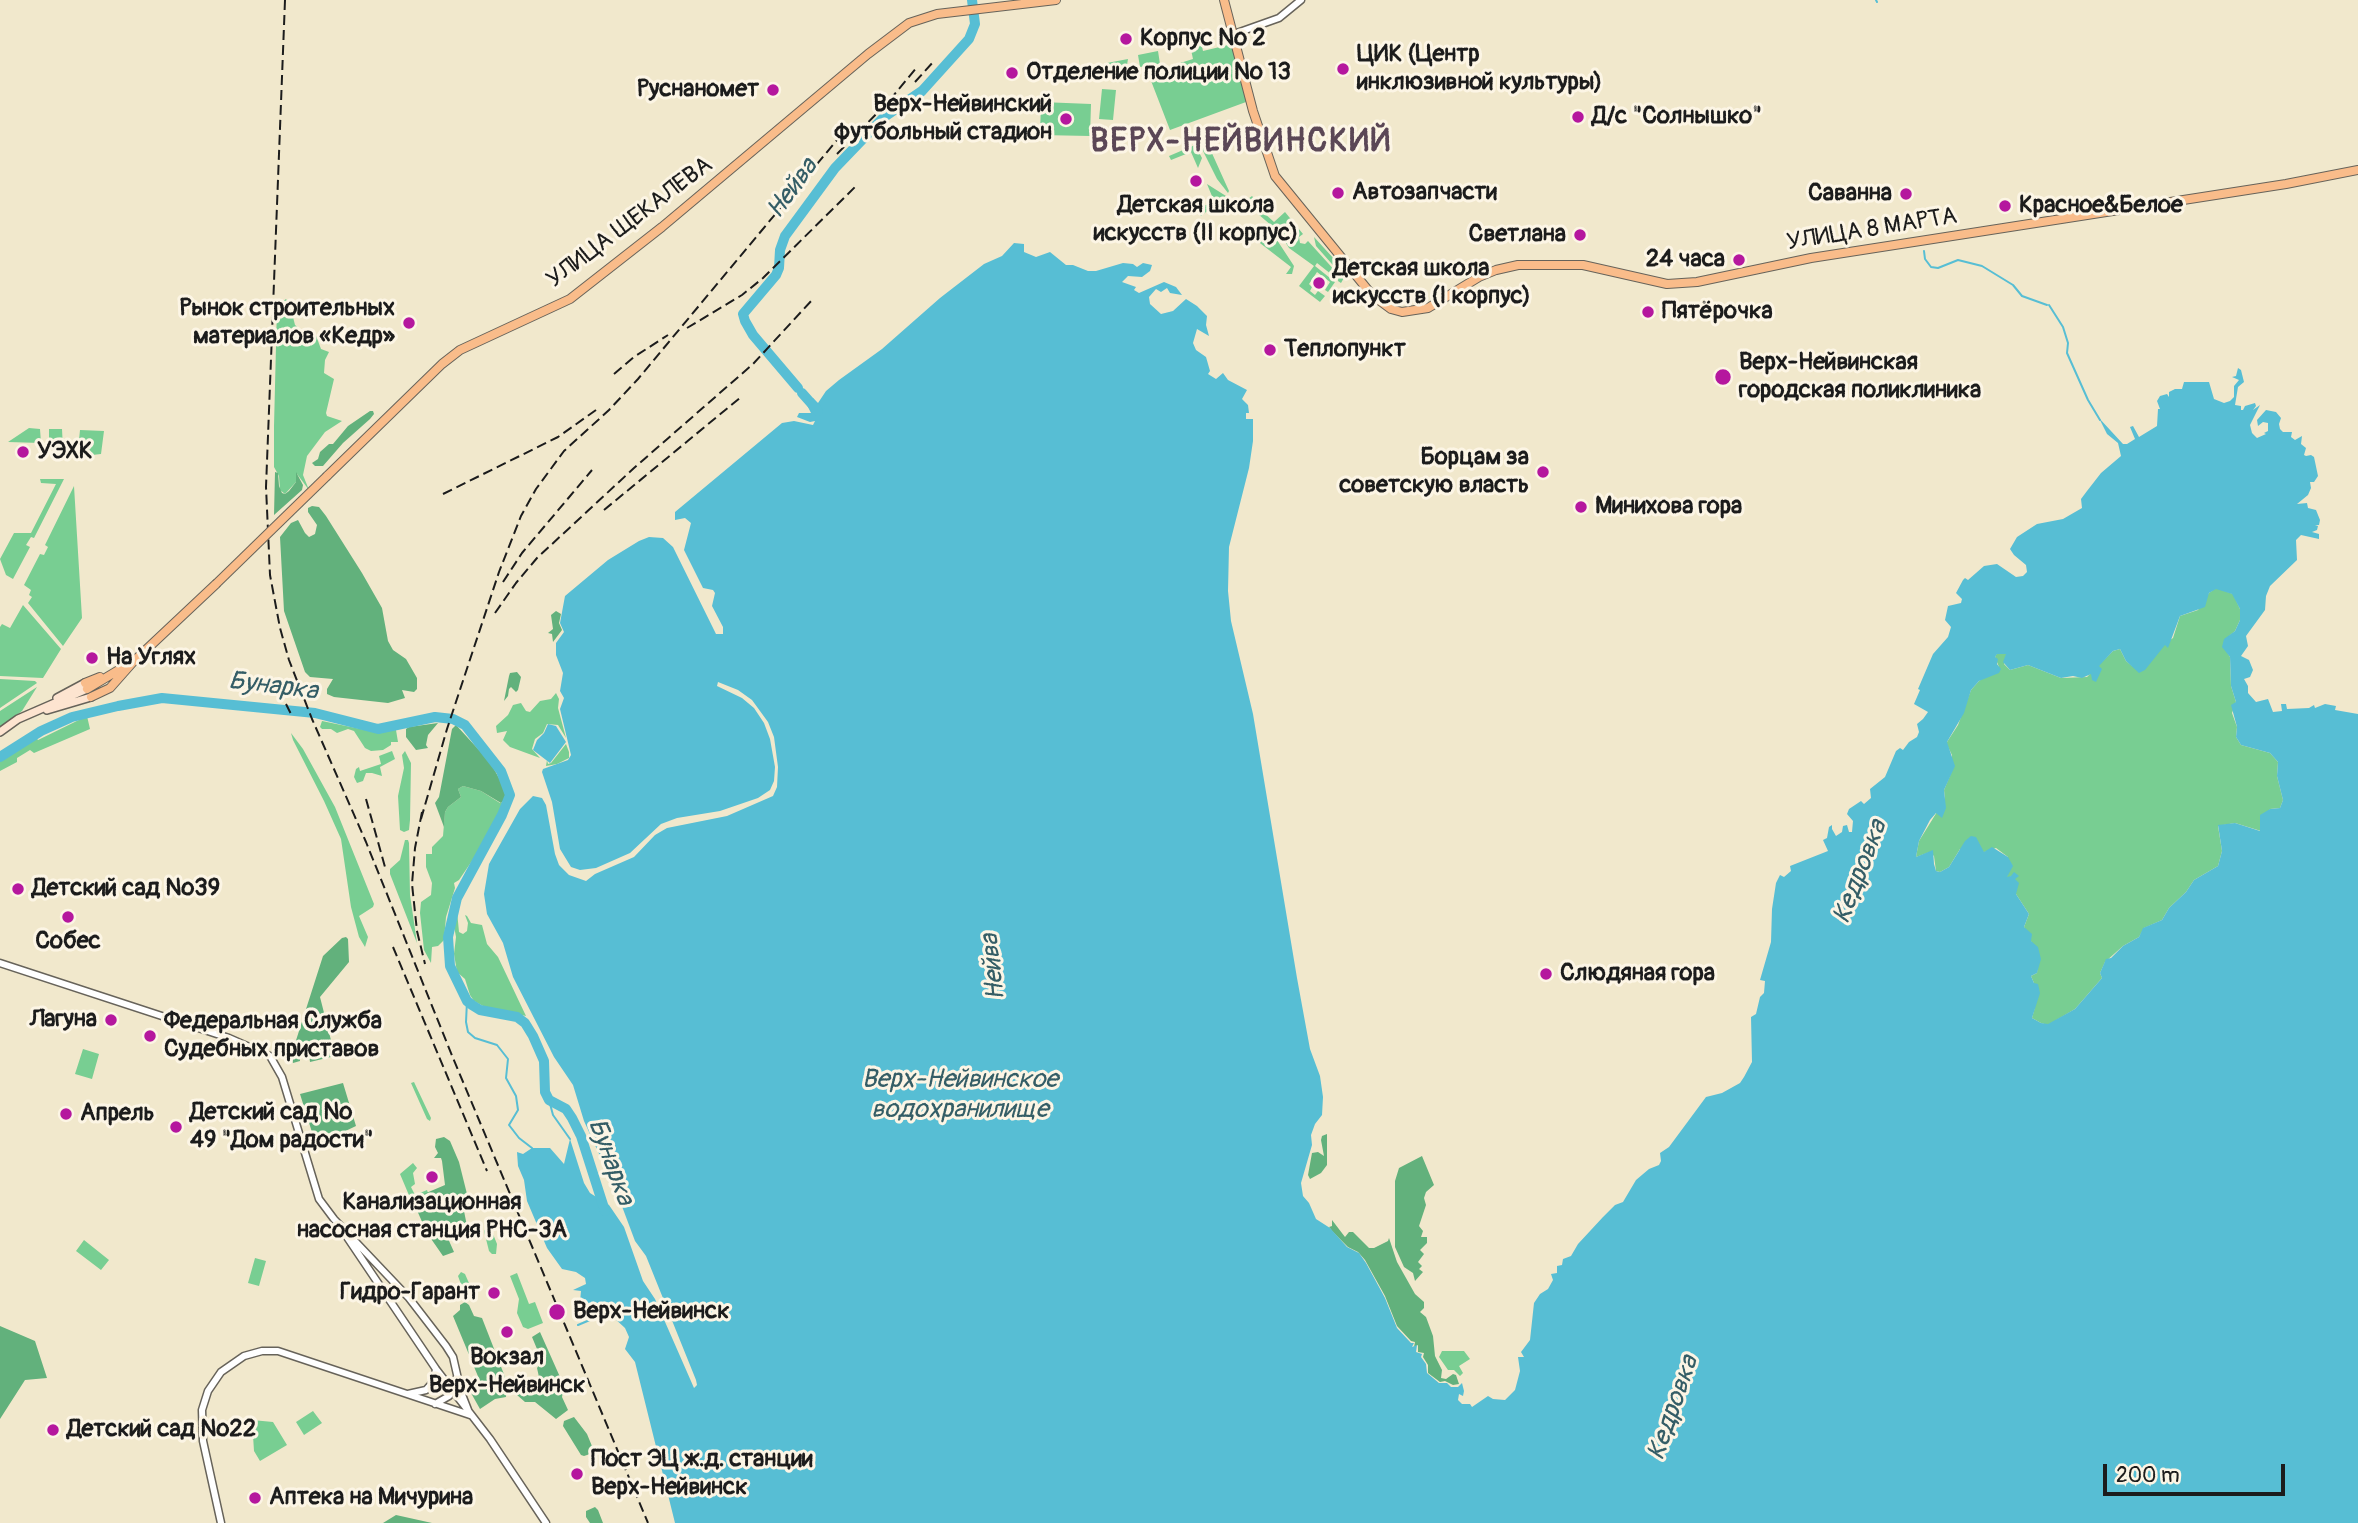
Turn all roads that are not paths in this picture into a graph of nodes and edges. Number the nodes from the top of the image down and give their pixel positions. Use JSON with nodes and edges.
{"nodes":[{"id":1,"x":1055,"y":0,"type":"edge"},
{"id":2,"x":1224,"y":0,"type":"edge"},
{"id":3,"x":1301,"y":0,"type":"edge"},
{"id":4,"x":1234,"y":34,"type":"junction"},
{"id":5,"x":2358,"y":170,"type":"edge"},
{"id":6,"x":133,"y":662,"type":"junction"},
{"id":7,"x":88,"y":690,"type":"junction"},
{"id":8,"x":0,"y":732,"type":"edge"},
{"id":9,"x":0,"y":962,"type":"edge"},
{"id":10,"x":334,"y":1219,"type":"junction"},
{"id":11,"x":379,"y":1265,"type":"junction"},
{"id":12,"x":370,"y":1269,"type":"junction"},
{"id":13,"x":436,"y":1369,"type":"junction"},
{"id":14,"x":457,"y":1374,"type":"junction"},
{"id":15,"x":453,"y":1391,"type":"junction"},
{"id":16,"x":402,"y":1394,"type":"junction"},
{"id":17,"x":435,"y":1404,"type":"junction"},
{"id":18,"x":470,"y":1415,"type":"junction"},
{"id":19,"x":221,"y":1523,"type":"edge"},
{"id":20,"x":546,"y":1523,"type":"edge"}],
"edges":[{"from":1,"to":6,"type":"main road","name":"УЛИЦА ЩЕКАЛЕВА","bridge":true},
{"from":2,"to":4,"type":"main road"},
{"from":3,"to":4,"type":"street"},
{"from":4,"to":5,"type":"main road","name":"УЛИЦА 8 МАРТА"},
{"from":6,"to":7,"type":"main road"},
{"from":6,"to":7,"type":"main road"},
{"from":7,"to":8,"type":"main road"},
{"from":9,"to":10,"type":"street"},
{"from":10,"to":11,"type":"street"},
{"from":10,"to":12,"type":"street"},
{"from":11,"to":12,"type":"street"},
{"from":11,"to":14,"type":"street"},
{"from":12,"to":13,"type":"street"},
{"from":13,"to":15,"type":"street"},
{"from":13,"to":16,"type":"street"},
{"from":14,"to":15,"type":"street"},
{"from":14,"to":18,"type":"street"},
{"from":15,"to":17,"type":"street"},
{"from":15,"to":18,"type":"street"},
{"from":16,"to":17,"type":"street"},
{"from":16,"to":19,"type":"street"},
{"from":17,"to":18,"type":"street"},
{"from":18,"to":20,"type":"street"}]}
